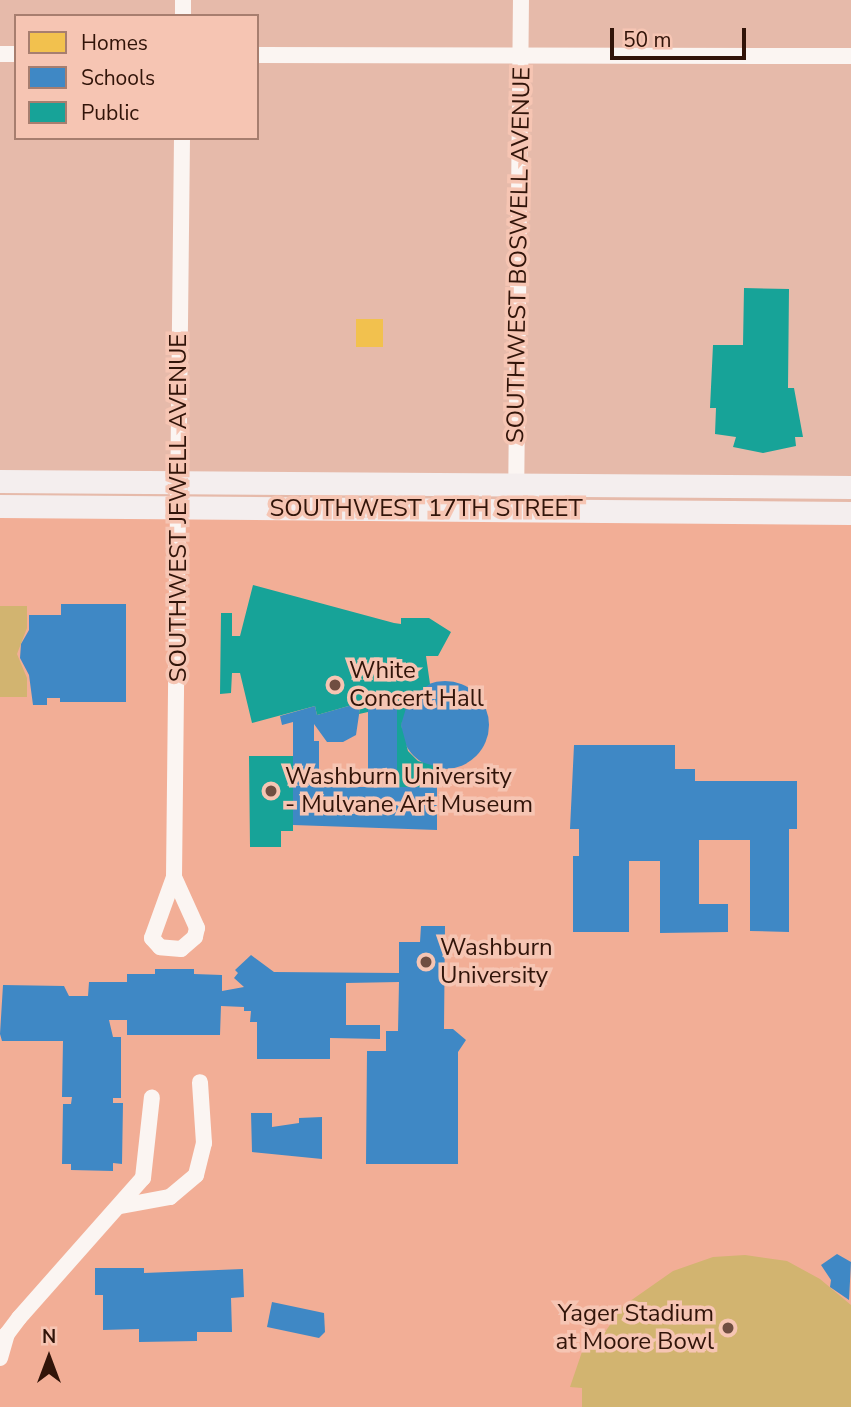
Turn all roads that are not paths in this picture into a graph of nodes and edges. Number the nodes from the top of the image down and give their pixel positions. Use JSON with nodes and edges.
{"nodes":[{"id":1,"x":521,"y":0,"type":"edge"},
{"id":2,"x":259,"y":55,"type":"edge"},
{"id":3,"x":521,"y":55,"type":"junction"},
{"id":4,"x":851,"y":56,"type":"edge"},
{"id":5,"x":182,"y":140,"type":"edge"},
{"id":6,"x":0,"y":481,"type":"edge"},
{"id":7,"x":178,"y":483,"type":"junction"},
{"id":8,"x":516,"y":485,"type":"junction"},
{"id":9,"x":851,"y":487,"type":"edge"},
{"id":10,"x":0,"y":506,"type":"edge"},
{"id":11,"x":178,"y":507,"type":"junction"},
{"id":12,"x":516,"y":509,"type":"junction"},
{"id":13,"x":851,"y":513,"type":"edge"},
{"id":14,"x":174,"y":877,"type":"dead end"},
{"id":15,"x":200,"y":1082,"type":"dead end"},
{"id":16,"x":152,"y":1097,"type":"dead end"},
{"id":17,"x":121,"y":1206,"type":"junction"},
{"id":18,"x":0,"y":1358,"type":"edge"}],
"edges":[{"from":1,"to":3,"type":"street","name":"SOUTHWEST BOSWELL AVENUE"},
{"from":2,"to":3,"type":"street"},
{"from":3,"to":4,"type":"street"},
{"from":3,"to":8,"type":"street","name":"SOUTHWEST BOSWELL AVENUE"},
{"from":5,"to":7,"type":"street","name":"SOUTHWEST JEWELL AVENUE"},
{"from":6,"to":7,"type":"main road","name":"SOUTHWEST 17TH STREET"},
{"from":7,"to":8,"type":"main road","name":"SOUTHWEST 17TH STREET"},
{"from":7,"to":11,"type":"street","name":"SOUTHWEST JEWELL AVENUE"},
{"from":8,"to":9,"type":"main road","name":"SOUTHWEST 17TH STREET"},
{"from":8,"to":12,"type":"street","name":"SOUTHWEST BOSWELL AVENUE"},
{"from":10,"to":11,"type":"main road","name":"SOUTHWEST 17TH STREET"},
{"from":11,"to":12,"type":"main road","name":"SOUTHWEST 17TH STREET"},
{"from":11,"to":14,"type":"street","name":"SOUTHWEST JEWELL AVENUE"},
{"from":12,"to":13,"type":"main road","name":"SOUTHWEST 17TH STREET"},
{"from":15,"to":17,"type":"street"},
{"from":16,"to":17,"type":"street"},
{"from":17,"to":18,"type":"street"}]}
